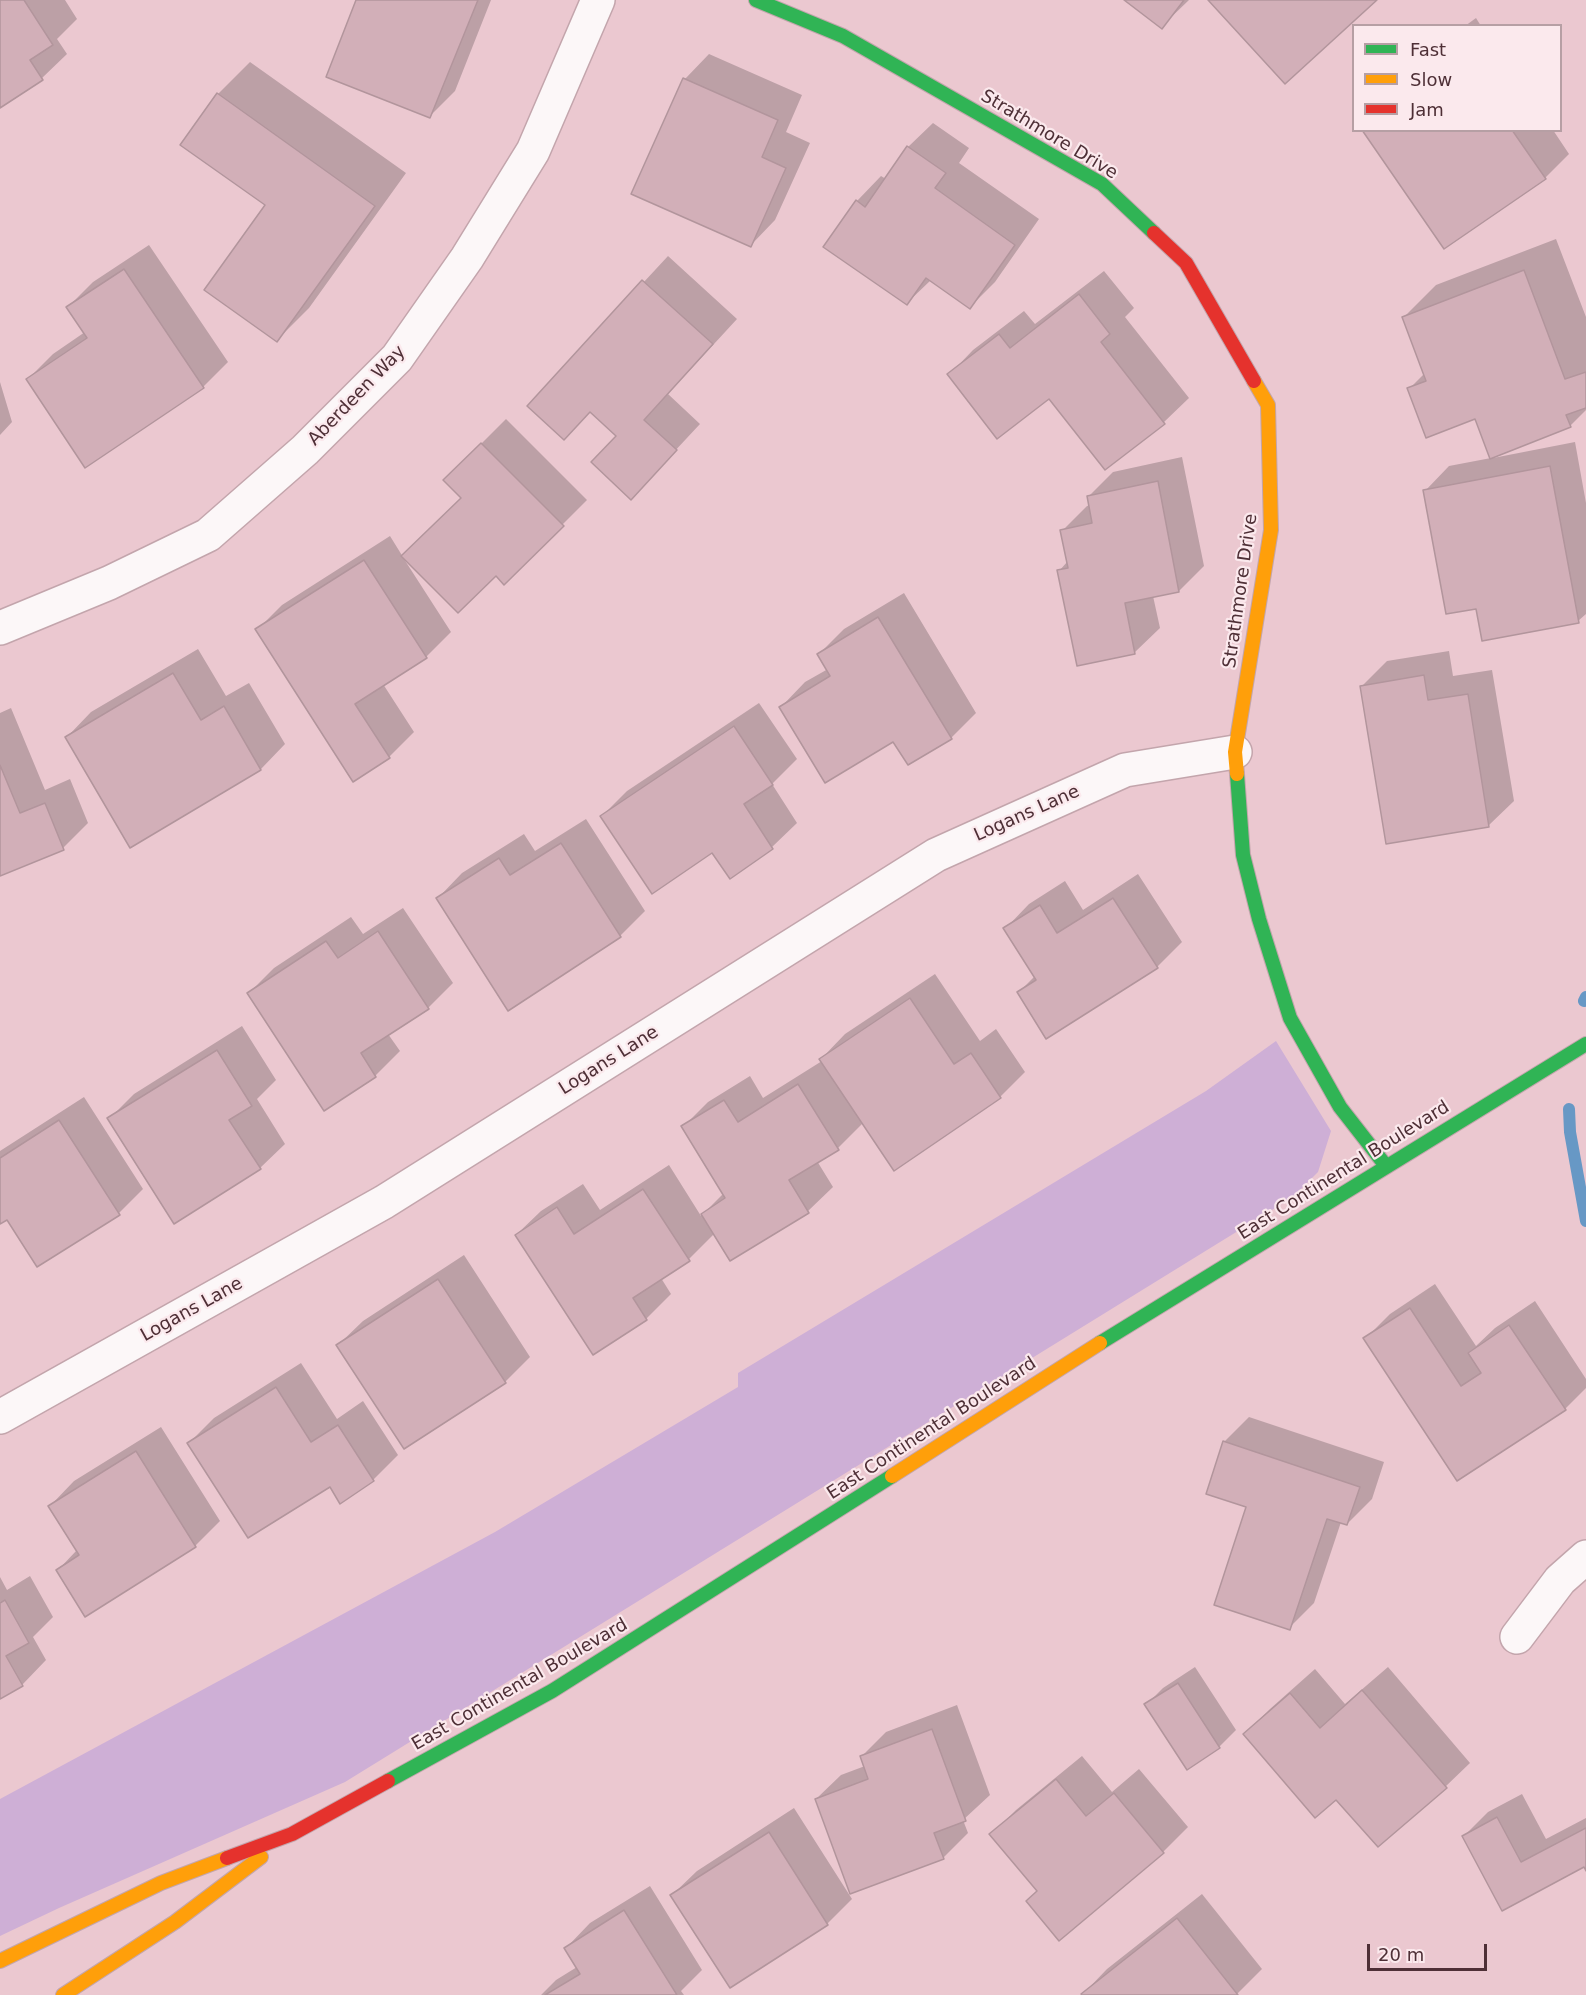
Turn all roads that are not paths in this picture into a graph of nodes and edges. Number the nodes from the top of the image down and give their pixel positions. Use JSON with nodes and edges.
{"nodes":[{"id":1,"x":598,"y":0,"type":"edge"},
{"id":2,"x":756,"y":0,"type":"edge"},
{"id":3,"x":0,"y":628,"type":"edge"},
{"id":4,"x":1235,"y":752,"type":"junction"},
{"id":5,"x":1586,"y":1044,"type":"edge"},
{"id":6,"x":1386,"y":1166,"type":"junction"},
{"id":7,"x":0,"y":1417,"type":"edge"},
{"id":8,"x":1586,"y":1557,"type":"edge"},
{"id":9,"x":1517,"y":1637,"type":"dead end"},
{"id":10,"x":292,"y":1834,"type":"junction"},
{"id":11,"x":0,"y":1961,"type":"edge"},
{"id":12,"x":63,"y":1995,"type":"edge"}],
"edges":[{"from":1,"to":3,"type":"street","name":"Aberdeen Way"},
{"from":2,"to":4,"type":"main road","name":"Strathmore Drive"},
{"from":4,"to":6,"type":"main road","name":"Strathmore Drive"},
{"from":4,"to":7,"type":"street","name":"Logans Lane"},
{"from":5,"to":6,"type":"main road","name":"East Continental Boulevard"},
{"from":6,"to":10,"type":"main road","name":"East Continental Boulevard"},
{"from":8,"to":9,"type":"street"},
{"from":10,"to":11,"type":"main road","name":"East Continental Boulevard"},
{"from":10,"to":12,"type":"main road","name":"East Continental Boulevard"}]}
